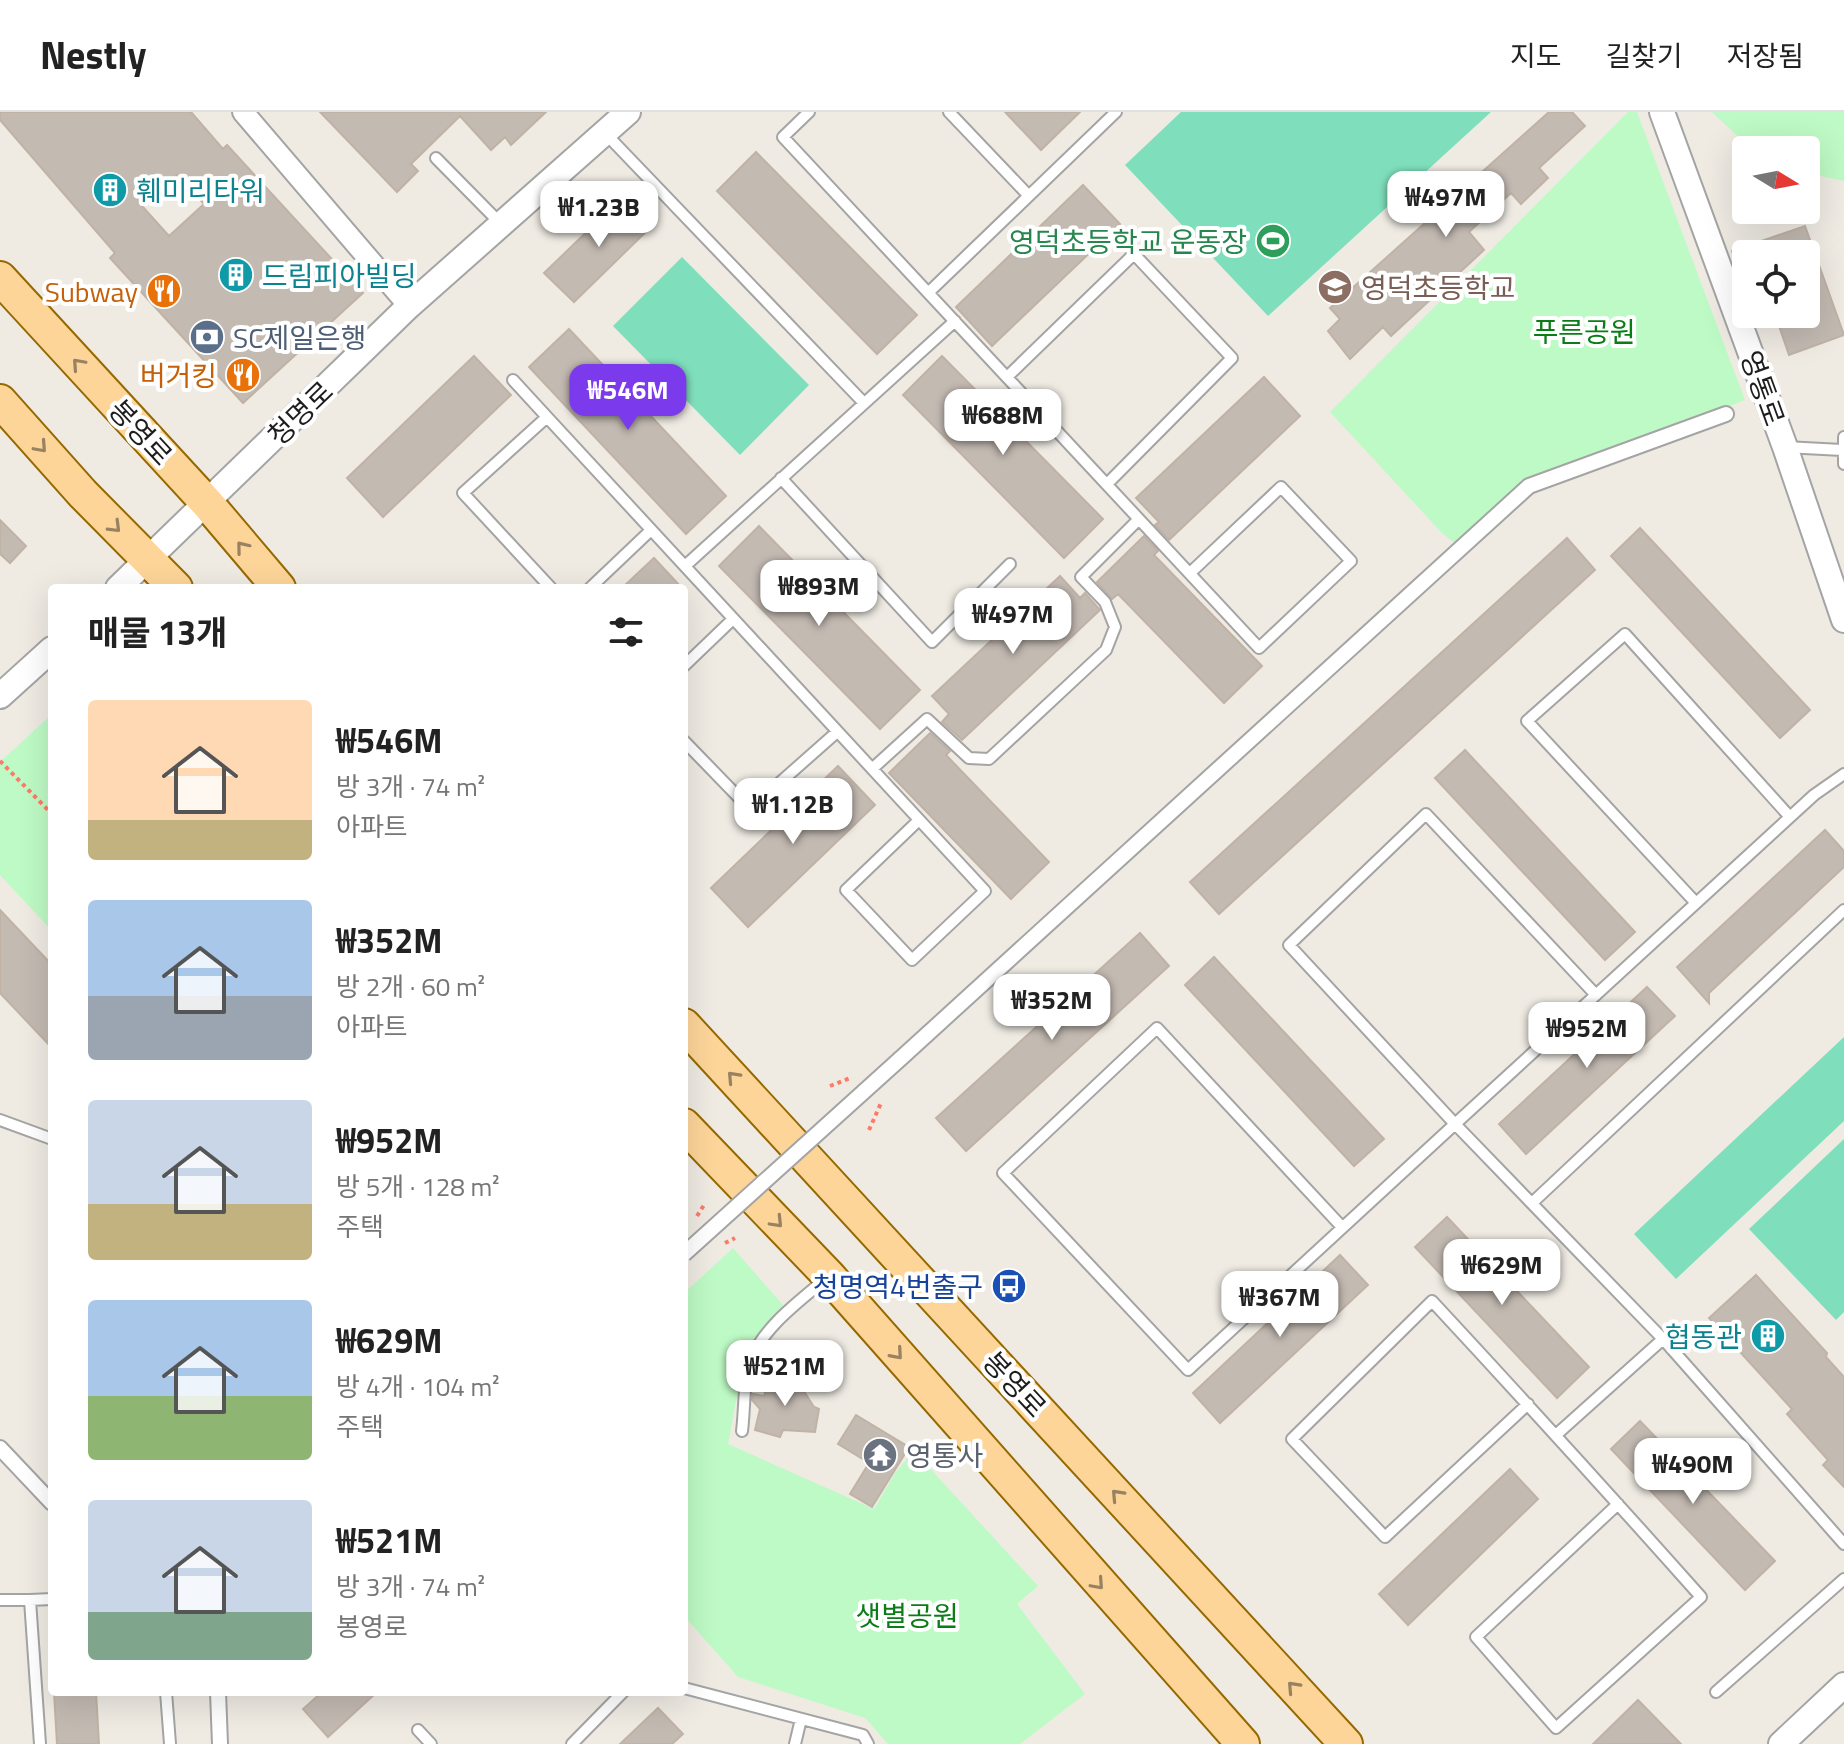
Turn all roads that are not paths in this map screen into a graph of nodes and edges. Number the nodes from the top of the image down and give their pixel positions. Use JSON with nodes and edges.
{"nodes":[{"id":1,"x":243,"y":112,"type":"edge"},
{"id":2,"x":628,"y":112,"type":"edge"},
{"id":3,"x":809,"y":112,"type":"edge"},
{"id":4,"x":949,"y":112,"type":"edge"},
{"id":5,"x":1116,"y":112,"type":"edge"},
{"id":6,"x":1662,"y":112,"type":"edge"},
{"id":7,"x":605,"y":133,"type":"junction"},
{"id":8,"x":436,"y":158,"type":"dead end"},
{"id":9,"x":1029,"y":196,"type":"junction"},
{"id":10,"x":501,"y":224,"type":"junction"},
{"id":11,"x":0,"y":278,"type":"edge"},
{"id":12,"x":929,"y":292,"type":"junction"},
{"id":13,"x":409,"y":306,"type":"junction"},
{"id":14,"x":955,"y":321,"type":"junction"},
{"id":15,"x":1007,"y":377,"type":"junction"},
{"id":16,"x":513,"y":380,"type":"dead end"},
{"id":17,"x":0,"y":401,"type":"edge"},
{"id":18,"x":863,"y":402,"type":"junction"},
{"id":19,"x":1726,"y":414,"type":"dead end"},
{"id":20,"x":547,"y":417,"type":"junction"},
{"id":21,"x":1844,"y":437,"type":"edge"},
{"id":22,"x":1785,"y":447,"type":"junction"},
{"id":23,"x":1842,"y":450,"type":"edge"},
{"id":24,"x":1844,"y":464,"type":"edge"},
{"id":25,"x":781,"y":478,"type":"junction"},
{"id":26,"x":1107,"y":484,"type":"junction"},
{"id":27,"x":207,"y":503,"type":"junction"},
{"id":28,"x":1139,"y":519,"type":"junction"},
{"id":29,"x":651,"y":530,"type":"junction"},
{"id":30,"x":148,"y":560,"type":"junction"},
{"id":31,"x":1010,"y":564,"type":"dead end"},
{"id":32,"x":685,"y":566,"type":"junction"},
{"id":33,"x":1190,"y":573,"type":"junction"},
{"id":34,"x":122,"y":584,"type":"edge"},
{"id":35,"x":172,"y":584,"type":"edge"},
{"id":36,"x":276,"y":584,"type":"edge"},
{"id":37,"x":547,"y":584,"type":"edge"},
{"id":38,"x":594,"y":584,"type":"edge"},
{"id":39,"x":733,"y":619,"type":"junction"},
{"id":40,"x":1844,"y":620,"type":"edge"},
{"id":41,"x":48,"y":653,"type":"edge"},
{"id":42,"x":688,"y":662,"type":"edge"},
{"id":43,"x":0,"y":696,"type":"edge"},
{"id":44,"x":837,"y":732,"type":"junction"},
{"id":45,"x":688,"y":745,"type":"edge"},
{"id":46,"x":872,"y":769,"type":"junction"},
{"id":47,"x":1844,"y":774,"type":"edge"},
{"id":48,"x":1790,"y":817,"type":"junction"},
{"id":49,"x":919,"y":820,"type":"junction"},
{"id":50,"x":1696,"y":903,"type":"junction"},
{"id":51,"x":1844,"y":910,"type":"edge"},
{"id":52,"x":1596,"y":995,"type":"junction"},
{"id":53,"x":688,"y":1029,"type":"edge"},
{"id":54,"x":0,"y":1120,"type":"edge"},
{"id":55,"x":1455,"y":1124,"type":"junction"},
{"id":56,"x":688,"y":1129,"type":"edge"},
{"id":57,"x":48,"y":1138,"type":"edge"},
{"id":58,"x":1532,"y":1203,"type":"junction"},
{"id":59,"x":1341,"y":1226,"type":"junction"},
{"id":60,"x":688,"y":1250,"type":"edge"},
{"id":61,"x":829,"y":1276,"type":"junction"},
{"id":62,"x":1663,"y":1339,"type":"junction"},
{"id":63,"x":1528,"y":1404,"type":"junction"},
{"id":64,"x":742,"y":1431,"type":"dead end"},
{"id":65,"x":1557,"y":1434,"type":"junction"},
{"id":66,"x":0,"y":1448,"type":"edge"},
{"id":67,"x":48,"y":1499,"type":"edge"},
{"id":68,"x":1618,"y":1504,"type":"junction"},
{"id":69,"x":1844,"y":1544,"type":"edge"},
{"id":70,"x":1844,"y":1579,"type":"edge"},
{"id":71,"x":48,"y":1599,"type":"edge"},
{"id":72,"x":0,"y":1600,"type":"edge"},
{"id":73,"x":30,"y":1600,"type":"junction"},
{"id":74,"x":1844,"y":1685,"type":"edge"},
{"id":75,"x":688,"y":1689,"type":"edge"},
{"id":76,"x":1716,"y":1692,"type":"dead end"},
{"id":77,"x":166,"y":1696,"type":"edge"},
{"id":78,"x":218,"y":1696,"type":"edge"},
{"id":79,"x":619,"y":1696,"type":"edge"},
{"id":80,"x":801,"y":1719,"type":"junction"},
{"id":81,"x":418,"y":1730,"type":"dead end"},
{"id":82,"x":40,"y":1744,"type":"edge"},
{"id":83,"x":170,"y":1744,"type":"edge"},
{"id":84,"x":220,"y":1744,"type":"edge"},
{"id":85,"x":431,"y":1744,"type":"edge"},
{"id":86,"x":572,"y":1744,"type":"edge"},
{"id":87,"x":795,"y":1744,"type":"edge"},
{"id":88,"x":868,"y":1744,"type":"edge"},
{"id":89,"x":1243,"y":1744,"type":"edge"},
{"id":90,"x":1346,"y":1744,"type":"edge"},
{"id":91,"x":1781,"y":1744,"type":"edge"}],
"edges":[{"from":1,"to":13,"type":"street"},
{"from":2,"to":7,"type":"street","name":"청명로"},
{"from":3,"to":12,"type":"lane"},
{"from":4,"to":9,"type":"lane"},
{"from":5,"to":9,"type":"lane"},
{"from":6,"to":22,"type":"street","name":"영통로"},
{"from":7,"to":10,"type":"street","name":"청명로"},
{"from":7,"to":18,"type":"lane"},
{"from":8,"to":10,"type":"lane"},
{"from":9,"to":12,"type":"lane"},
{"from":10,"to":13,"type":"street","name":"청명로"},
{"from":27,"to":11,"type":"main road","name":"봉영로","one_way":true},
{"from":12,"to":14,"type":"lane"},
{"from":13,"to":27,"type":"street","name":"청명로"},
{"from":14,"to":15,"type":"lane"},
{"from":14,"to":18,"type":"lane"},
{"from":15,"to":26,"type":"lane"},
{"from":15,"to":26,"type":"lane"},
{"from":16,"to":20,"type":"lane"},
{"from":17,"to":30,"type":"main road","one_way":true},
{"from":18,"to":25,"type":"lane"},
{"from":19,"to":60,"type":"street","bridge":true},
{"from":20,"to":29,"type":"lane"},
{"from":20,"to":37,"type":"lane"},
{"from":21,"to":23,"type":"lane"},
{"from":22,"to":23,"type":"lane"},
{"from":22,"to":40,"type":"street","name":"영통로"},
{"from":23,"to":24,"type":"lane"},
{"from":25,"to":31,"type":"lane"},
{"from":25,"to":32,"type":"lane"},
{"from":26,"to":28,"type":"lane"},
{"from":27,"to":30,"type":"street","name":"청명로"},
{"from":36,"to":27,"type":"main road","name":"봉영로","one_way":true},
{"from":28,"to":33,"type":"lane"},
{"from":28,"to":46,"type":"lane"},
{"from":29,"to":32,"type":"lane"},
{"from":29,"to":38,"type":"lane"},
{"from":30,"to":34,"type":"street","name":"청명로"},
{"from":30,"to":35,"type":"main road"},
{"from":32,"to":39,"type":"lane"},
{"from":33,"to":33,"type":"lane"},
{"from":39,"to":42,"type":"lane"},
{"from":39,"to":44,"type":"lane"},
{"from":41,"to":43,"type":"street"},
{"from":44,"to":45,"type":"lane"},
{"from":44,"to":46,"type":"lane"},
{"from":46,"to":49,"type":"lane"},
{"from":47,"to":48,"type":"lane"},
{"from":48,"to":50,"type":"lane"},
{"from":48,"to":50,"type":"lane"},
{"from":49,"to":49,"type":"lane"},
{"from":50,"to":52,"type":"lane"},
{"from":51,"to":58,"type":"lane"},
{"from":52,"to":55,"type":"lane"},
{"from":52,"to":55,"type":"lane"},
{"from":90,"to":53,"type":"main road","name":"봉영로","one_way":true},
{"from":54,"to":57,"type":"lane"},
{"from":55,"to":58,"type":"lane"},
{"from":55,"to":59,"type":"lane"},
{"from":56,"to":61,"type":"main road","one_way":true},
{"from":58,"to":62,"type":"lane"},
{"from":59,"to":59,"type":"lane"},
{"from":61,"to":64,"type":"lane"},
{"from":61,"to":89,"type":"main road","one_way":true},
{"from":62,"to":65,"type":"lane"},
{"from":62,"to":69,"type":"lane"},
{"from":63,"to":63,"type":"lane"},
{"from":63,"to":65,"type":"lane"},
{"from":65,"to":68,"type":"lane"},
{"from":66,"to":67,"type":"street"},
{"from":68,"to":68,"type":"lane"},
{"from":70,"to":76,"type":"lane"},
{"from":71,"to":73,"type":"lane"},
{"from":72,"to":73,"type":"lane"},
{"from":73,"to":82,"type":"lane"},
{"from":74,"to":91,"type":"street"},
{"from":75,"to":80,"type":"lane"},
{"from":77,"to":83,"type":"lane"},
{"from":78,"to":84,"type":"street"},
{"from":79,"to":86,"type":"lane"},
{"from":80,"to":87,"type":"lane"},
{"from":80,"to":88,"type":"lane"},
{"from":81,"to":85,"type":"lane"}]}
